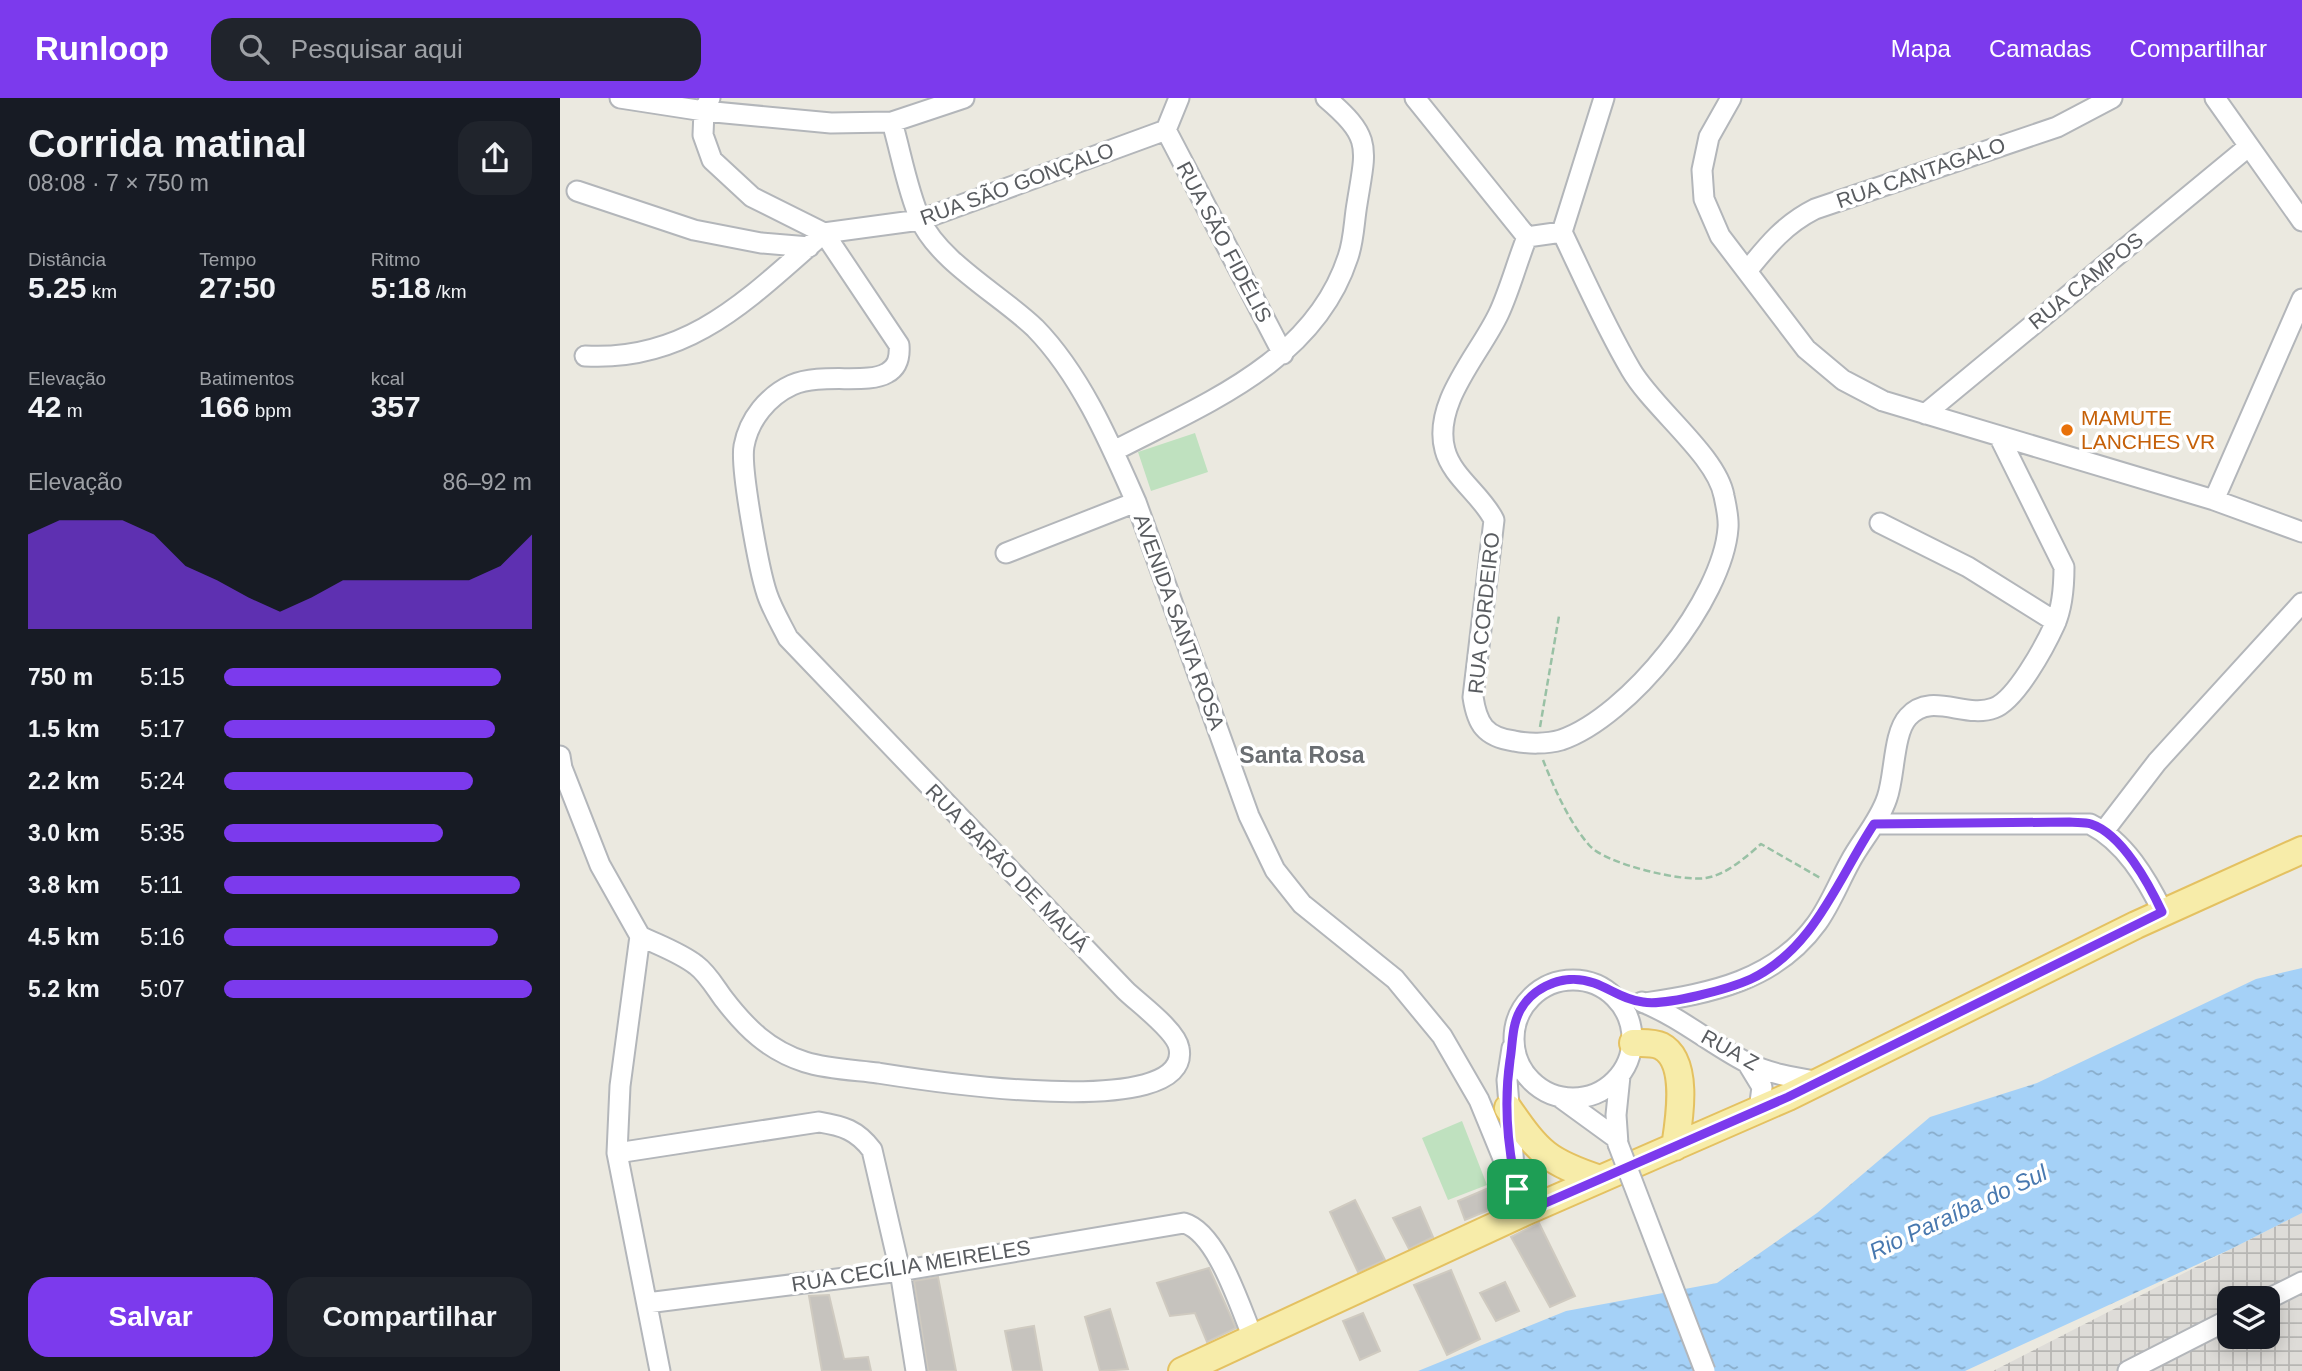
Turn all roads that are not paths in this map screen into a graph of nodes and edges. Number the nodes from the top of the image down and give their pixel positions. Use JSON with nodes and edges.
{"nodes":[{"id":1,"x":620,"y":98,"type":"edge"},
{"id":2,"x":964,"y":98,"type":"edge"},
{"id":3,"x":1179,"y":98,"type":"edge"},
{"id":4,"x":1326,"y":98,"type":"edge"},
{"id":5,"x":1415,"y":98,"type":"edge"},
{"id":6,"x":1731,"y":98,"type":"edge"},
{"id":7,"x":2112,"y":98,"type":"edge"},
{"id":8,"x":2215,"y":98,"type":"edge"},
{"id":9,"x":1601,"y":100,"type":"edge"},
{"id":10,"x":708,"y":104,"type":"edge"},
{"id":11,"x":892,"y":122,"type":"junction"},
{"id":12,"x":1166,"y":130,"type":"junction"},
{"id":13,"x":2248,"y":148,"type":"junction"},
{"id":14,"x":577,"y":191,"type":"dead end"},
{"id":15,"x":920,"y":220,"type":"junction"},
{"id":16,"x":2302,"y":221,"type":"edge"},
{"id":17,"x":1562,"y":232,"type":"junction"},
{"id":18,"x":824,"y":233,"type":"junction"},
{"id":19,"x":1527,"y":237,"type":"junction"},
{"id":20,"x":808,"y":247,"type":"junction"},
{"id":21,"x":1747,"y":271,"type":"junction"},
{"id":22,"x":2302,"y":299,"type":"edge"},
{"id":23,"x":1283,"y":354,"type":"junction"},
{"id":24,"x":585,"y":356,"type":"dead end"},
{"id":25,"x":1925,"y":414,"type":"junction"},
{"id":26,"x":2000,"y":438,"type":"junction"},
{"id":27,"x":1114,"y":452,"type":"junction"},
{"id":28,"x":2214,"y":500,"type":"junction"},
{"id":29,"x":1136,"y":502,"type":"junction"},
{"id":30,"x":1880,"y":523,"type":"dead end"},
{"id":31,"x":2302,"y":532,"type":"edge"},
{"id":32,"x":1006,"y":553,"type":"dead end"},
{"id":33,"x":2302,"y":603,"type":"edge"},
{"id":34,"x":2056,"y":622,"type":"junction"},
{"id":35,"x":560,"y":756,"type":"edge"},
{"id":36,"x":1874,"y":824,"type":"junction"},
{"id":37,"x":2104,"y":831,"type":"junction"},
{"id":38,"x":2302,"y":850,"type":"edge"},
{"id":39,"x":2162,"y":912,"type":"junction"},
{"id":40,"x":640,"y":936,"type":"junction"},
{"id":41,"x":1612,"y":993,"type":"junction"},
{"id":42,"x":1645,"y":1003,"type":"junction"},
{"id":43,"x":1513,"y":1043,"type":"junction"},
{"id":44,"x":1633,"y":1043,"type":"junction"},
{"id":45,"x":1748,"y":1064,"type":"junction"},
{"id":46,"x":1620,"y":1076,"type":"junction"},
{"id":47,"x":1821,"y":1082,"type":"junction"},
{"id":48,"x":1561,"y":1097,"type":"junction"},
{"id":49,"x":1508,"y":1108,"type":"junction"},
{"id":50,"x":1759,"y":1110,"type":"junction"},
{"id":51,"x":1617,"y":1141,"type":"junction"},
{"id":52,"x":1675,"y":1147,"type":"junction"},
{"id":53,"x":617,"y":1153,"type":"junction"},
{"id":54,"x":1600,"y":1179,"type":"junction"},
{"id":55,"x":1521,"y":1200,"type":"junction"},
{"id":56,"x":900,"y":1271,"type":"junction"},
{"id":57,"x":2302,"y":1282,"type":"edge"},
{"id":58,"x":2280,"y":1293,"type":"edge"},
{"id":59,"x":647,"y":1303,"type":"junction"},
{"id":60,"x":2217,"y":1326,"type":"edge"},
{"id":61,"x":1254,"y":1340,"type":"junction"},
{"id":62,"x":660,"y":1371,"type":"edge"},
{"id":63,"x":916,"y":1371,"type":"edge"},
{"id":64,"x":1182,"y":1371,"type":"edge"},
{"id":65,"x":1704,"y":1371,"type":"edge"},
{"id":66,"x":2128,"y":1371,"type":"edge"}],
"edges":[{"from":1,"to":10,"type":"street"},
{"from":2,"to":11,"type":"street"},
{"from":3,"to":12,"type":"street"},
{"from":4,"to":23,"type":"street"},
{"from":5,"to":19,"type":"street"},
{"from":6,"to":21,"type":"street"},
{"from":7,"to":21,"type":"street","name":"RUA CANTAGALO"},
{"from":8,"to":13,"type":"street"},
{"from":9,"to":17,"type":"street"},
{"from":10,"to":11,"type":"street"},
{"from":10,"to":18,"type":"street"},
{"from":11,"to":15,"type":"street"},
{"from":12,"to":15,"type":"street","name":"RUA SÃO GONÇALO"},
{"from":12,"to":23,"type":"street","name":"RUA SÃO FIDÉLIS"},
{"from":13,"to":16,"type":"street"},
{"from":13,"to":25,"type":"street","name":"RUA CAMPOS"},
{"from":14,"to":20,"type":"street"},
{"from":15,"to":18,"type":"street","name":"RUA SÃO GONÇALO"},
{"from":15,"to":27,"type":"street","name":"AVENIDA SANTA ROSA"},
{"from":17,"to":19,"type":"street"},
{"from":17,"to":19,"type":"street","name":"RUA CORDEIRO"},
{"from":18,"to":20,"type":"street"},
{"from":18,"to":40,"type":"street","name":"RUA BARÃO DE MAUÁ"},
{"from":20,"to":24,"type":"street"},
{"from":21,"to":25,"type":"street"},
{"from":22,"to":28,"type":"street"},
{"from":23,"to":27,"type":"street"},
{"from":25,"to":26,"type":"street"},
{"from":26,"to":28,"type":"street"},
{"from":26,"to":34,"type":"street"},
{"from":27,"to":29,"type":"street","name":"AVENIDA SANTA ROSA"},
{"from":28,"to":31,"type":"street"},
{"from":29,"to":32,"type":"street"},
{"from":29,"to":55,"type":"street","name":"AVENIDA SANTA ROSA"},
{"from":30,"to":34,"type":"street"},
{"from":33,"to":37,"type":"street"},
{"from":34,"to":36,"type":"street"},
{"from":35,"to":40,"type":"street"},
{"from":36,"to":37,"type":"street"},
{"from":36,"to":42,"type":"street"},
{"from":37,"to":39,"type":"street"},
{"from":38,"to":39,"type":"main road"},
{"from":39,"to":47,"type":"main road"},
{"from":40,"to":53,"type":"street"},
{"from":41,"to":42,"type":"street"},
{"from":41,"to":43,"type":"street"},
{"from":41,"to":44,"type":"street"},
{"from":42,"to":45,"type":"street","name":"RUA Z"},
{"from":43,"to":48,"type":"street"},
{"from":43,"to":49,"type":"street"},
{"from":44,"to":46,"type":"street"},
{"from":44,"to":52,"type":"main road"},
{"from":45,"to":47,"type":"street","name":"RUA Z"},
{"from":45,"to":50,"type":"street"},
{"from":46,"to":48,"type":"street"},
{"from":46,"to":51,"type":"street"},
{"from":47,"to":50,"type":"main road"},
{"from":48,"to":51,"type":"street"},
{"from":49,"to":54,"type":"main road"},
{"from":49,"to":55,"type":"street"},
{"from":50,"to":52,"type":"main road"},
{"from":51,"to":65,"type":"street","bridge":true},
{"from":52,"to":54,"type":"main road"},
{"from":53,"to":56,"type":"street"},
{"from":53,"to":59,"type":"street"},
{"from":54,"to":55,"type":"main road"},
{"from":55,"to":61,"type":"main road"},
{"from":56,"to":59,"type":"street","name":"RUA CECÍLIA MEIRELES"},
{"from":56,"to":61,"type":"street","name":"RUA CECÍLIA MEIRELES"},
{"from":56,"to":63,"type":"street"},
{"from":57,"to":58,"type":"street"},
{"from":59,"to":62,"type":"street"},
{"from":60,"to":66,"type":"street"},
{"from":61,"to":64,"type":"main road"}]}
